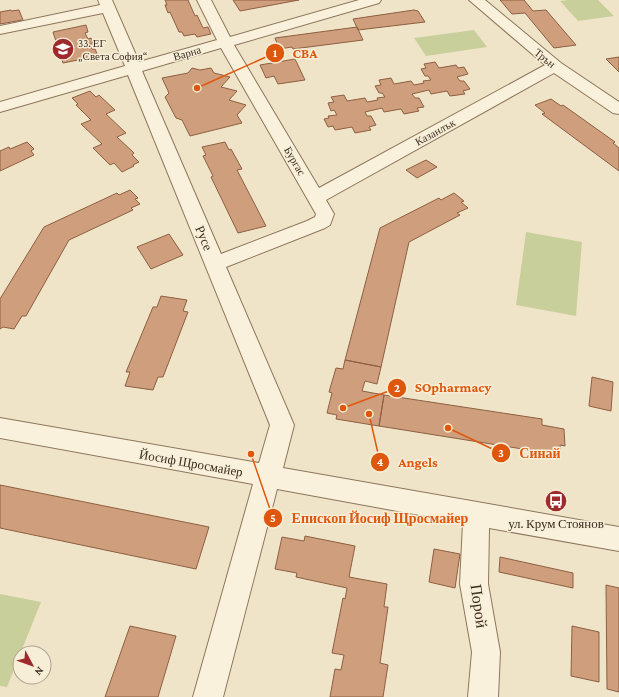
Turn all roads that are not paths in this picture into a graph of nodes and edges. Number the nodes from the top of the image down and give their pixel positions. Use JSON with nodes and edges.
{"nodes":[{"id":1,"x":204,"y":0,"type":"edge"},
{"id":2,"x":374,"y":0,"type":"edge"},
{"id":3,"x":476,"y":0,"type":"edge"},
{"id":4,"x":107,"y":4,"type":"edge"},
{"id":5,"x":0,"y":30,"type":"edge"},
{"id":6,"x":225,"y":42,"type":"junction"},
{"id":7,"x":555,"y":66,"type":"junction"},
{"id":8,"x":133,"y":68,"type":"junction"},
{"id":9,"x":0,"y":106,"type":"edge"},
{"id":10,"x":619,"y":109,"type":"edge"},
{"id":11,"x":316,"y":197,"type":"junction"},
{"id":12,"x":214,"y":264,"type":"junction"},
{"id":13,"x":0,"y":428,"type":"edge"},
{"id":14,"x":267,"y":477,"type":"junction"},
{"id":15,"x":476,"y":515,"type":"junction"},
{"id":16,"x":619,"y":539,"type":"edge"},
{"id":17,"x":208,"y":697,"type":"edge"},
{"id":18,"x":483,"y":697,"type":"edge"}],
"edges":[{"from":1,"to":6,"type":"street","name":"Бургас"},
{"from":2,"to":6,"type":"street","name":"Варна"},
{"from":3,"to":7,"type":"street","name":"Трън"},
{"from":4,"to":5,"type":"street"},
{"from":4,"to":8,"type":"street","name":"Русе"},
{"from":6,"to":8,"type":"street","name":"Варна"},
{"from":6,"to":11,"type":"street","name":"Бургас"},
{"from":7,"to":10,"type":"street","name":"Трън"},
{"from":7,"to":11,"type":"street","name":"Казанлък"},
{"from":8,"to":9,"type":"street","name":"Варна"},
{"from":8,"to":12,"type":"street","name":"Русе"},
{"from":11,"to":12,"type":"street","name":"Бургас"},
{"from":12,"to":14,"type":"street","name":"Русе"},
{"from":13,"to":14,"type":"street","name":"Йосиф Щросмайер"},
{"from":14,"to":15,"type":"street","name":"Йосиф Щросмайер"},
{"from":14,"to":17,"type":"street","name":"Русе"},
{"from":15,"to":16,"type":"street","name":"Йосиф Щросмайер"},
{"from":15,"to":18,"type":"street","name":"Порой"}]}
